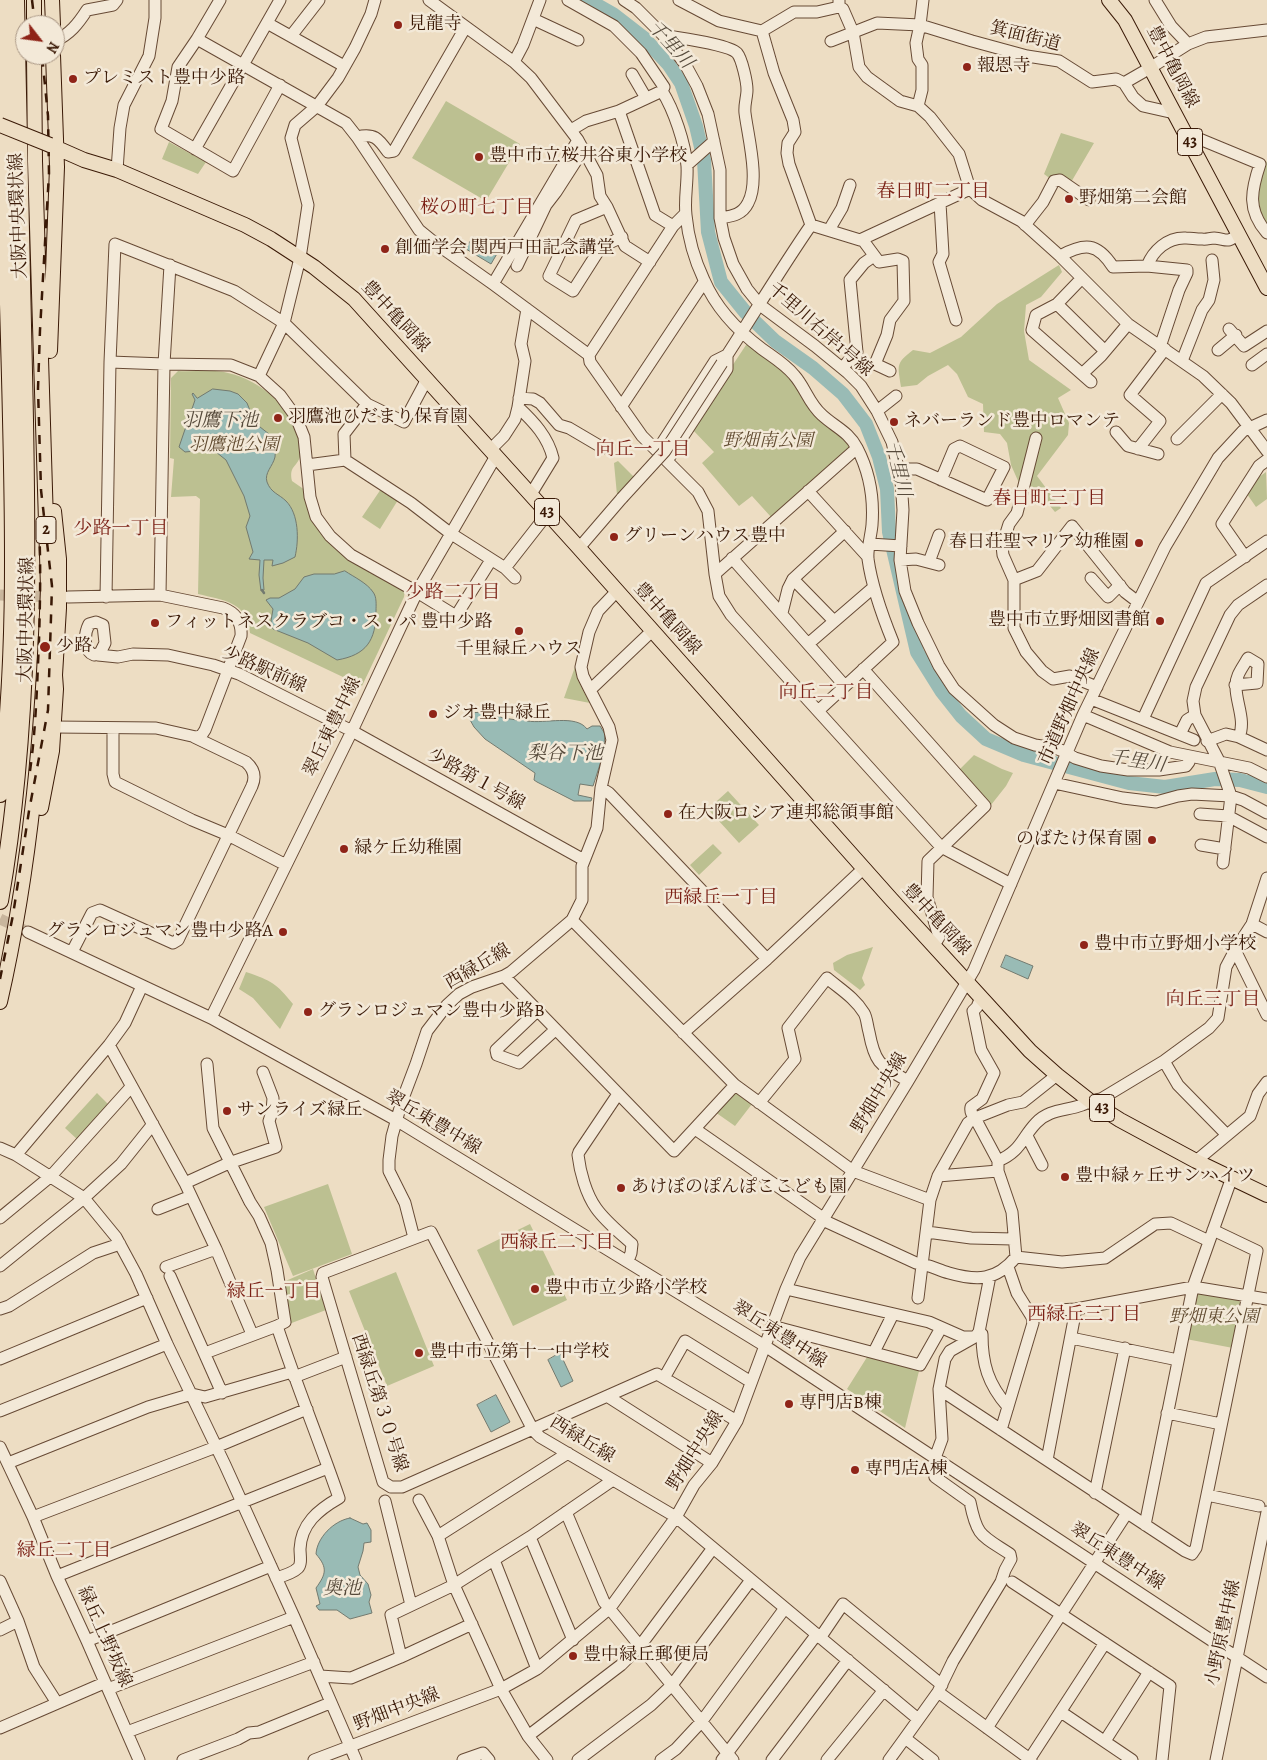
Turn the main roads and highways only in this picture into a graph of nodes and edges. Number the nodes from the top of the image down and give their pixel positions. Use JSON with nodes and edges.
{"nodes":[{"id":1,"x":1,"y":0,"type":"edge"},
{"id":2,"x":16,"y":0,"type":"edge"},
{"id":3,"x":34,"y":0,"type":"edge"},
{"id":4,"x":52,"y":0,"type":"edge"},
{"id":5,"x":1109,"y":0,"type":"edge"},
{"id":6,"x":34,"y":15,"type":"edge"},
{"id":7,"x":53,"y":15,"type":"edge"},
{"id":8,"x":34,"y":65,"type":"edge"},
{"id":9,"x":53,"y":65,"type":"edge"},
{"id":10,"x":0,"y":125,"type":"edge"},
{"id":11,"x":53,"y":146,"type":"junction"},
{"id":12,"x":1267,"y":288,"type":"edge"},
{"id":13,"x":43,"y":434,"type":"junction"},
{"id":14,"x":44,"y":462,"type":"junction"},
{"id":15,"x":0,"y":794,"type":"edge"},
{"id":16,"x":0,"y":901,"type":"edge"},
{"id":17,"x":18,"y":911,"type":"junction"},
{"id":18,"x":0,"y":1002,"type":"edge"},
{"id":19,"x":1267,"y":1195,"type":"edge"}],
"edges":[{"from":1,"to":15,"type":"highway"},
{"from":2,"to":16,"type":"highway"},
{"from":3,"to":6,"type":"main road"},
{"from":4,"to":7,"type":"main road"},
{"from":5,"to":12,"type":"main road","name":"豊中亀岡線","number":"43"},
{"from":8,"to":13,"type":"main road","name":"大阪中央環状線","number":"2"},
{"from":9,"to":11,"type":"main road"},
{"from":10,"to":11,"type":"main road","name":"豊中亀岡線","number":"43","bridge":true},
{"from":11,"to":13,"type":"main road"},
{"from":11,"to":19,"type":"main road","name":"豊中亀岡線","number":"43"},
{"from":13,"to":14,"type":"main road","name":"大阪中央環状線","number":"2"},
{"from":14,"to":17,"type":"main road","name":"大阪中央環状線","number":"2"},
{"from":14,"to":17,"type":"main road"},
{"from":17,"to":18,"type":"main road","name":"大阪中央環状線","number":"2"}]}
